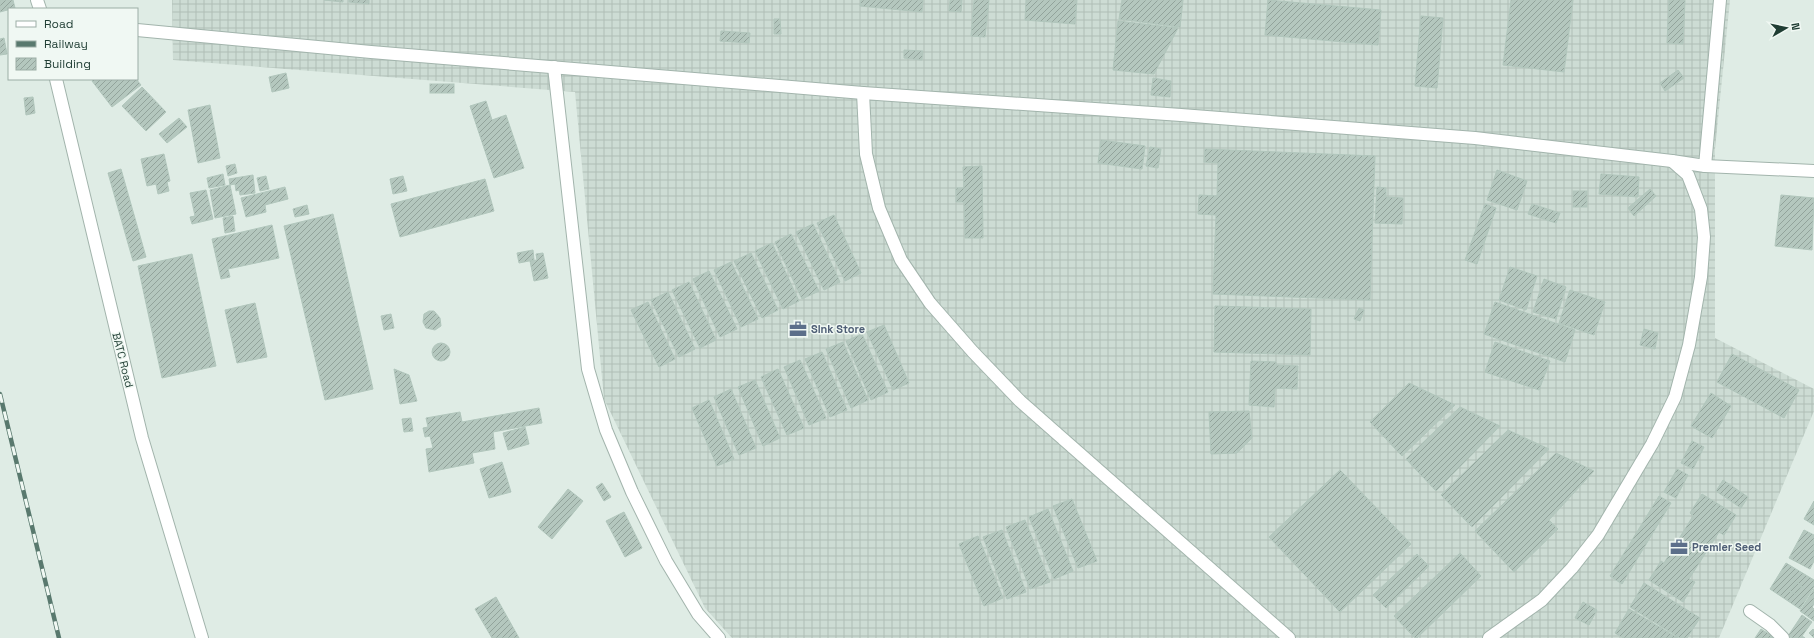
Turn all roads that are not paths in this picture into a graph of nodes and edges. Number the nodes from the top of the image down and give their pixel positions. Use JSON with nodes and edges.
{"nodes":[{"id":1,"x":1720,"y":0,"type":"edge"},
{"id":2,"x":138,"y":30,"type":"edge"},
{"id":3,"x":554,"y":67,"type":"junction"},
{"id":4,"x":56,"y":80,"type":"edge"},
{"id":5,"x":864,"y":94,"type":"junction"},
{"id":6,"x":1672,"y":161,"type":"junction"},
{"id":7,"x":1705,"y":166,"type":"junction"},
{"id":8,"x":1814,"y":171,"type":"edge"},
{"id":9,"x":1750,"y":611,"type":"dead end"},
{"id":10,"x":202,"y":638,"type":"edge"},
{"id":11,"x":719,"y":638,"type":"edge"},
{"id":12,"x":1289,"y":638,"type":"edge"},
{"id":13,"x":1489,"y":638,"type":"edge"},
{"id":14,"x":1783,"y":638,"type":"edge"}],
"edges":[{"from":1,"to":7,"type":"street"},
{"from":2,"to":3,"type":"street"},
{"from":3,"to":5,"type":"street"},
{"from":3,"to":11,"type":"street"},
{"from":4,"to":10,"type":"street","name":"BATC Road"},
{"from":5,"to":6,"type":"street"},
{"from":5,"to":12,"type":"street"},
{"from":6,"to":7,"type":"street"},
{"from":6,"to":13,"type":"street"},
{"from":7,"to":8,"type":"street"},
{"from":9,"to":14,"type":"street"}]}
